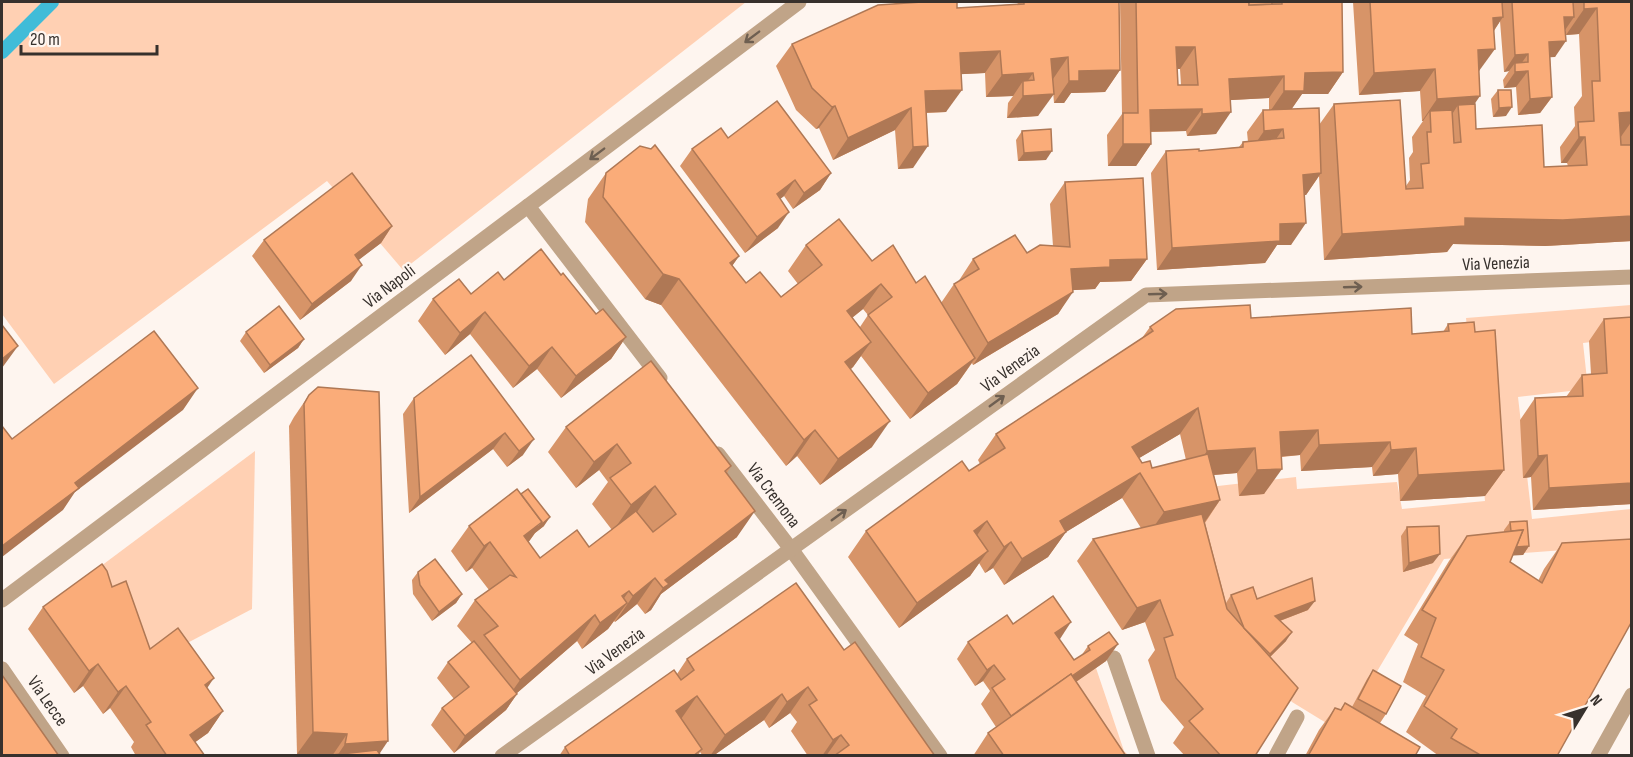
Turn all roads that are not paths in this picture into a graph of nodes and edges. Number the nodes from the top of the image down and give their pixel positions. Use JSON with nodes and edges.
{"nodes":[{"id":1,"x":799,"y":2,"type":"edge"},
{"id":2,"x":528,"y":206,"type":"junction"},
{"id":3,"x":1632,"y":278,"type":"edge"},
{"id":4,"x":667,"y":387,"type":"edge"},
{"id":5,"x":711,"y":444,"type":"edge"},
{"id":6,"x":791,"y":549,"type":"junction"},
{"id":7,"x":2,"y":600,"type":"edge"},
{"id":8,"x":1114,"y":658,"type":"edge"},
{"id":9,"x":2,"y":669,"type":"edge"},
{"id":10,"x":1632,"y":694,"type":"edge"},
{"id":11,"x":1297,"y":717,"type":"edge"},
{"id":12,"x":62,"y":756,"type":"edge"},
{"id":13,"x":502,"y":756,"type":"edge"},
{"id":14,"x":940,"y":756,"type":"edge"},
{"id":15,"x":1148,"y":756,"type":"edge"},
{"id":16,"x":1276,"y":756,"type":"edge"},
{"id":17,"x":1598,"y":756,"type":"edge"}],
"edges":[{"from":1,"to":2,"type":"street","name":"Via Napoli","one_way":true},
{"from":2,"to":4,"type":"street"},
{"from":2,"to":7,"type":"street","name":"Via Napoli"},
{"from":6,"to":3,"type":"street","name":"Via Venezia","one_way":true},
{"from":5,"to":6,"type":"street","name":"Via Cremona"},
{"from":6,"to":13,"type":"street","name":"Via Venezia"},
{"from":6,"to":14,"type":"street","name":"Via Cremona"},
{"from":8,"to":15,"type":"street"},
{"from":9,"to":12,"type":"street","name":"Via Lecce"},
{"from":10,"to":17,"type":"street"},
{"from":11,"to":16,"type":"street"}]}
